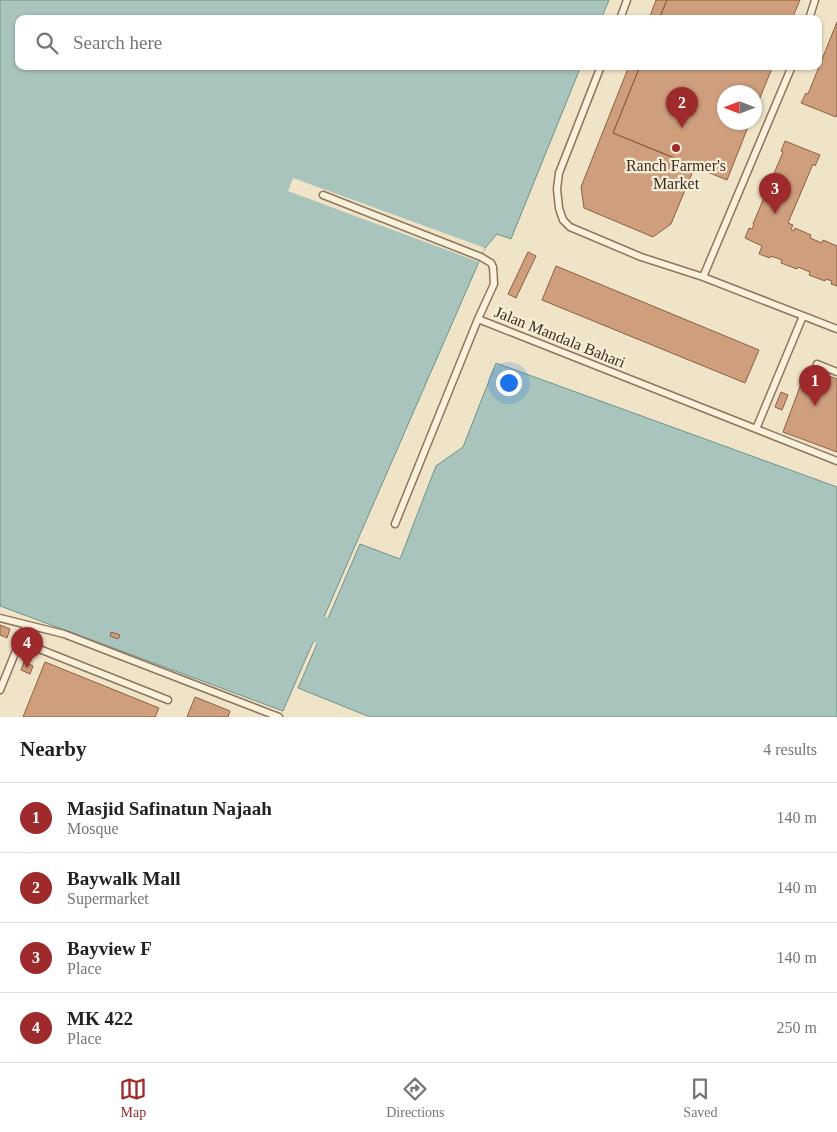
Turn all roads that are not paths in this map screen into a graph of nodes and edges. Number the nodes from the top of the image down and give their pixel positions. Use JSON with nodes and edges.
{"nodes":[{"id":1,"x":627,"y":0,"type":"edge"},
{"id":2,"x":815,"y":0,"type":"edge"},
{"id":3,"x":621,"y":15,"type":"edge"},
{"id":4,"x":810,"y":15,"type":"edge"},
{"id":5,"x":599,"y":70,"type":"edge"},
{"id":6,"x":790,"y":70,"type":"edge"},
{"id":7,"x":323,"y":195,"type":"dead end"},
{"id":8,"x":703,"y":277,"type":"junction"},
{"id":9,"x":803,"y":316,"type":"junction"},
{"id":10,"x":478,"y":319,"type":"junction"},
{"id":11,"x":837,"y":329,"type":"edge"},
{"id":12,"x":817,"y":364,"type":"dead end"},
{"id":13,"x":837,"y":372,"type":"edge"},
{"id":14,"x":756,"y":429,"type":"junction"},
{"id":15,"x":837,"y":461,"type":"edge"},
{"id":16,"x":395,"y":524,"type":"dead end"},
{"id":17,"x":0,"y":618,"type":"edge"},
{"id":18,"x":26,"y":626,"type":"junction"},
{"id":19,"x":19,"y":641,"type":"junction"},
{"id":20,"x":0,"y":690,"type":"edge"},
{"id":21,"x":168,"y":700,"type":"dead end"},
{"id":22,"x":279,"y":717,"type":"edge"}],
"edges":[{"from":1,"to":3,"type":"lane"},
{"from":2,"to":4,"type":"lane"},
{"from":5,"to":8,"type":"lane"},
{"from":6,"to":8,"type":"lane"},
{"from":7,"to":10,"type":"lane"},
{"from":8,"to":9,"type":"lane"},
{"from":9,"to":11,"type":"lane"},
{"from":9,"to":14,"type":"lane"},
{"from":10,"to":14,"type":"lane","name":"Jalan Mandala Bahari"},
{"from":10,"to":16,"type":"lane","name":"Jalan Mandala Bahari"},
{"from":12,"to":13,"type":"lane"},
{"from":14,"to":15,"type":"lane","name":"Jalan Mandala Bahari"},
{"from":17,"to":18,"type":"lane"},
{"from":18,"to":19,"type":"lane"},
{"from":18,"to":22,"type":"lane"},
{"from":19,"to":20,"type":"lane"},
{"from":19,"to":21,"type":"lane"}]}
